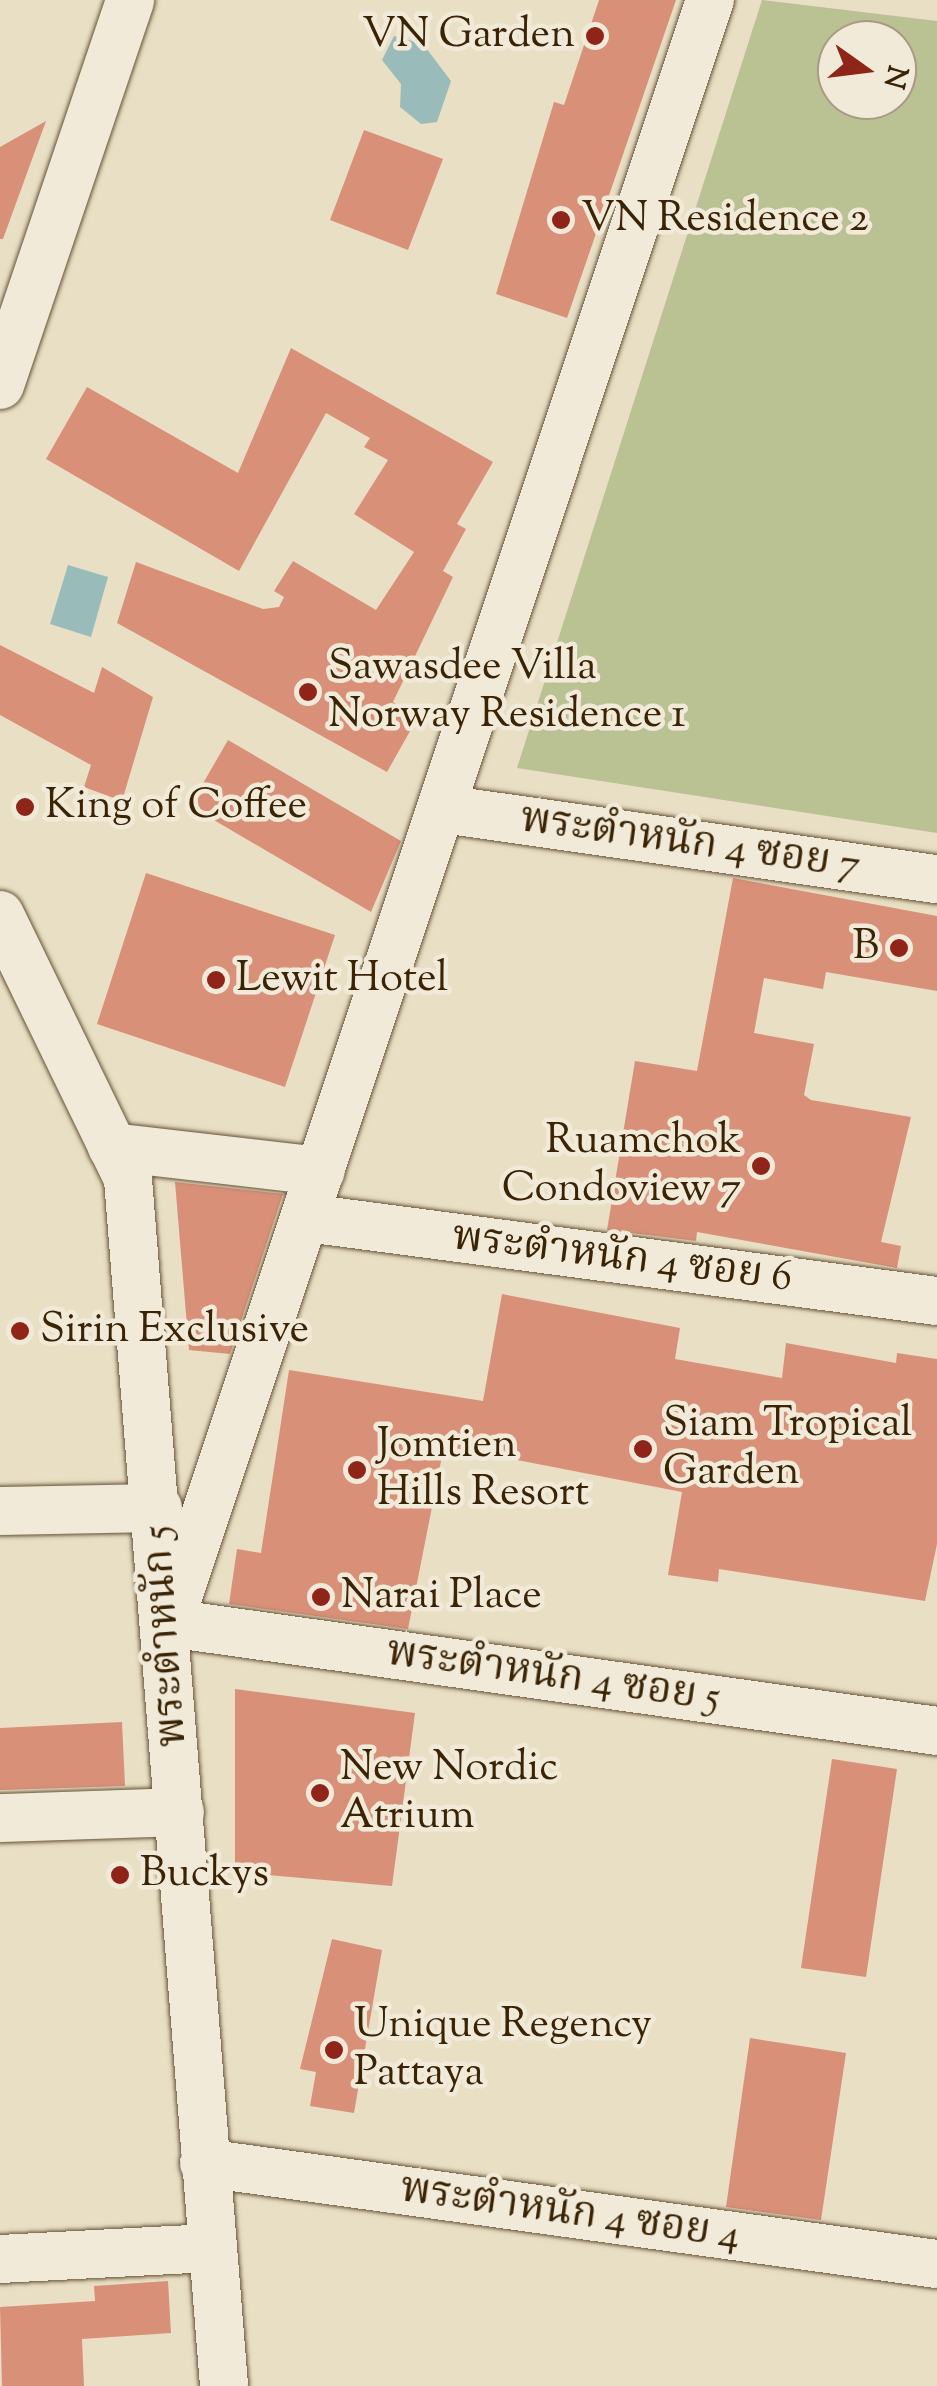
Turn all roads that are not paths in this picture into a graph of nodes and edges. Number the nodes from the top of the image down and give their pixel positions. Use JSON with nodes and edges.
{"nodes":[{"id":1,"x":130,"y":0,"type":"edge"},
{"id":2,"x":710,"y":0,"type":"edge"},
{"id":3,"x":0,"y":385,"type":"edge"},
{"id":4,"x":443,"y":809,"type":"junction"},
{"id":5,"x":937,"y":879,"type":"edge"},
{"id":6,"x":0,"y":914,"type":"edge"},
{"id":7,"x":112,"y":1147,"type":"junction"},
{"id":8,"x":321,"y":1171,"type":"junction"},
{"id":9,"x":306,"y":1218,"type":"junction"},
{"id":10,"x":937,"y":1301,"type":"edge"},
{"id":11,"x":158,"y":1508,"type":"junction"},
{"id":12,"x":0,"y":1512,"type":"edge"},
{"id":13,"x":169,"y":1623,"type":"junction"},
{"id":14,"x":937,"y":1731,"type":"edge"},
{"id":15,"x":180,"y":1812,"type":"junction"},
{"id":16,"x":0,"y":1818,"type":"edge"},
{"id":17,"x":204,"y":2163,"type":"junction"},
{"id":18,"x":210,"y":2248,"type":"junction"},
{"id":19,"x":0,"y":2259,"type":"edge"},
{"id":20,"x":937,"y":2264,"type":"edge"},
{"id":21,"x":224,"y":2386,"type":"edge"}],
"edges":[{"from":1,"to":3,"type":"street"},
{"from":2,"to":4,"type":"street"},
{"from":4,"to":5,"type":"street","name":"พระตำหนัก 4 ซอย 7"},
{"from":4,"to":8,"type":"street"},
{"from":6,"to":7,"type":"street","name":"พระตำหนัก 5"},
{"from":7,"to":8,"type":"street"},
{"from":7,"to":11,"type":"street","name":"พระตำหนัก 5"},
{"from":8,"to":9,"type":"street"},
{"from":9,"to":10,"type":"street","name":"พระตำหนัก 4 ซอย 6"},
{"from":9,"to":13,"type":"street"},
{"from":11,"to":12,"type":"street"},
{"from":11,"to":13,"type":"street","name":"พระตำหนัก 5"},
{"from":13,"to":14,"type":"street","name":"พระตำหนัก 4 ซอย 5"},
{"from":13,"to":15,"type":"street","name":"พระตำหนัก 5"},
{"from":15,"to":16,"type":"street"},
{"from":15,"to":17,"type":"street","name":"พระตำหนัก 5"},
{"from":17,"to":18,"type":"street","name":"พระตำหนัก 5"},
{"from":17,"to":20,"type":"street","name":"พระตำหนัก 4 ซอย 4"},
{"from":18,"to":19,"type":"street"},
{"from":18,"to":21,"type":"street","name":"พระตำหนัก 5"}]}
